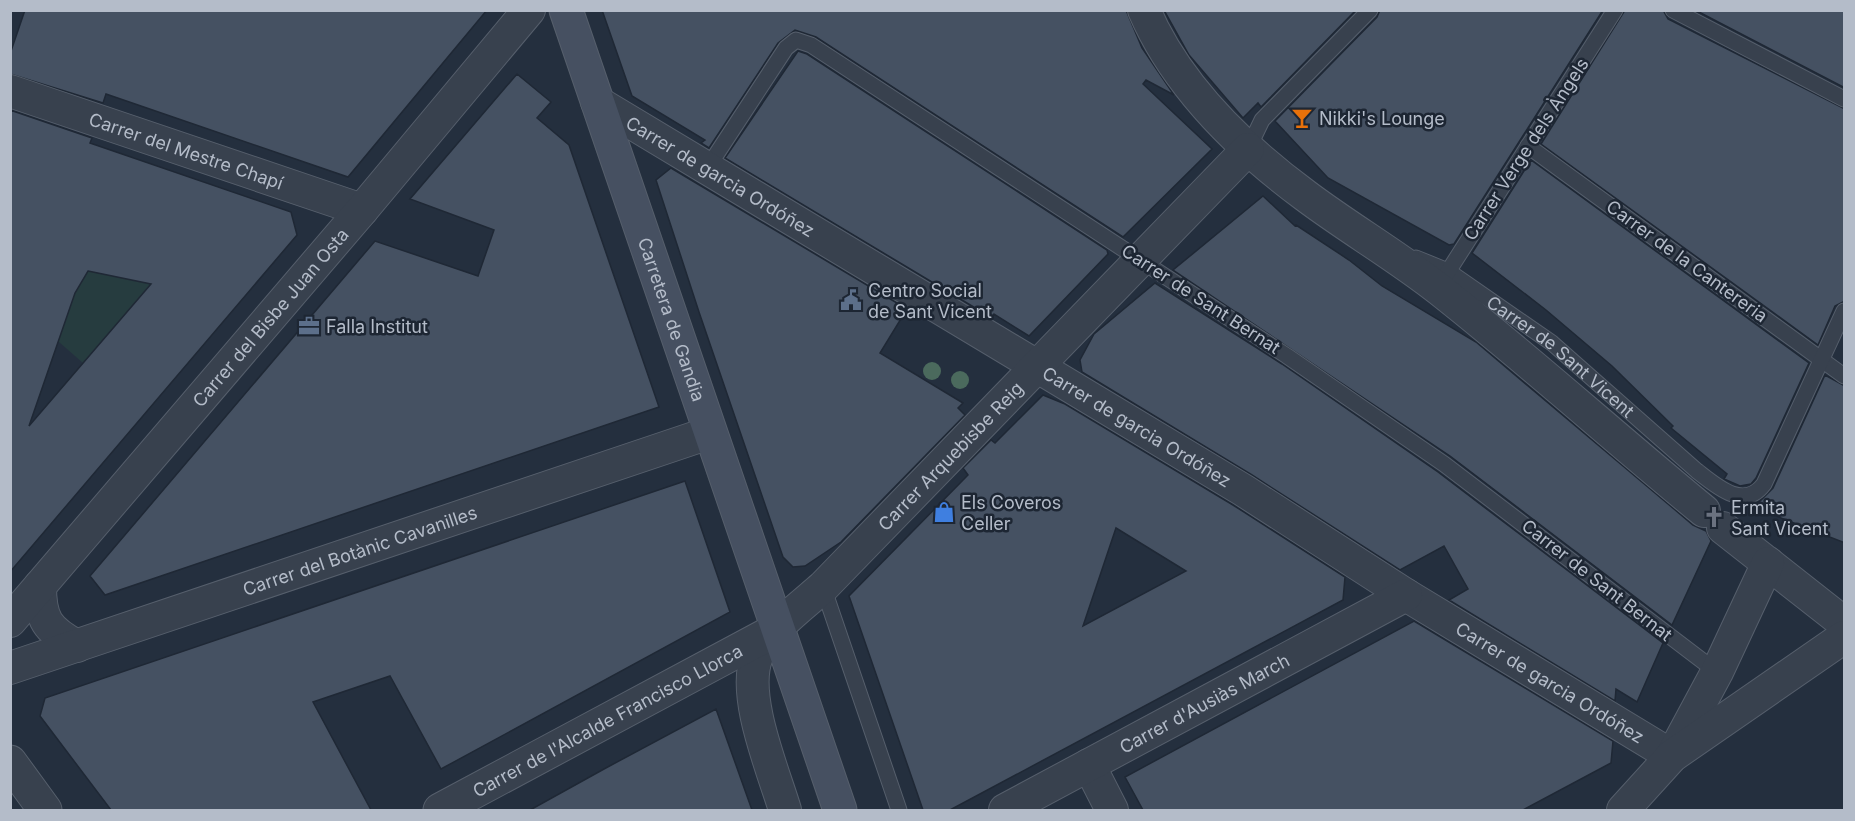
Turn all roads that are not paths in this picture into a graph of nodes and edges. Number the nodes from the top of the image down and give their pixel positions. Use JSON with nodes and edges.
{"nodes":[{"id":1,"x":529,"y":10,"type":"edge"},
{"id":2,"x":566,"y":10,"type":"edge"},
{"id":3,"x":1144,"y":10,"type":"edge"},
{"id":4,"x":1370,"y":10,"type":"edge"},
{"id":5,"x":1615,"y":10,"type":"edge"},
{"id":6,"x":1673,"y":10,"type":"edge"},
{"id":7,"x":10,"y":91,"type":"edge"},
{"id":8,"x":1845,"y":99,"type":"edge"},
{"id":9,"x":597,"y":102,"type":"junction"},
{"id":10,"x":1528,"y":146,"type":"junction"},
{"id":11,"x":1248,"y":149,"type":"junction"},
{"id":12,"x":708,"y":167,"type":"junction"},
{"id":13,"x":362,"y":210,"type":"junction"},
{"id":14,"x":1140,"y":259,"type":"junction"},
{"id":15,"x":1443,"y":280,"type":"junction"},
{"id":16,"x":1845,"y":311,"type":"edge"},
{"id":17,"x":1823,"y":360,"type":"junction"},
{"id":18,"x":1036,"y":365,"type":"junction"},
{"id":19,"x":1845,"y":376,"type":"edge"},
{"id":20,"x":709,"y":433,"type":"junction"},
{"id":21,"x":1768,"y":563,"type":"junction"},
{"id":22,"x":40,"y":585,"type":"junction"},
{"id":23,"x":823,"y":587,"type":"junction"},
{"id":24,"x":1406,"y":595,"type":"junction"},
{"id":25,"x":10,"y":621,"type":"edge"},
{"id":26,"x":1845,"y":623,"type":"edge"},
{"id":27,"x":776,"y":630,"type":"junction"},
{"id":28,"x":1845,"y":638,"type":"edge"},
{"id":29,"x":77,"y":646,"type":"junction"},
{"id":30,"x":746,"y":653,"type":"junction"},
{"id":31,"x":10,"y":668,"type":"edge"},
{"id":32,"x":1717,"y":672,"type":"junction"},
{"id":33,"x":1672,"y":756,"type":"junction"},
{"id":34,"x":10,"y":762,"type":"edge"},
{"id":35,"x":1089,"y":765,"type":"junction"},
{"id":36,"x":45,"y":810,"type":"edge"},
{"id":37,"x":440,"y":810,"type":"edge"},
{"id":38,"x":785,"y":810,"type":"edge"},
{"id":39,"x":840,"y":810,"type":"edge"},
{"id":40,"x":898,"y":810,"type":"edge"},
{"id":41,"x":1005,"y":810,"type":"edge"},
{"id":42,"x":1112,"y":810,"type":"edge"},
{"id":43,"x":1623,"y":810,"type":"edge"}],
"edges":[{"from":1,"to":13,"type":"street","name":"Carrer del Bisbe Juan Osta"},
{"from":2,"to":9,"type":"main road","name":"Carretera de Gandia"},
{"from":3,"to":11,"type":"street","name":"Carrer de Sant Vicent"},
{"from":4,"to":11,"type":"lane"},
{"from":5,"to":10,"type":"lane","name":"Carrer Verge dels Àngels"},
{"from":6,"to":8,"type":"lane"},
{"from":7,"to":13,"type":"street","name":"Carrer del Mestre Chapí"},
{"from":9,"to":12,"type":"street","name":"Carrer de garcia Ordóñez"},
{"from":9,"to":20,"type":"main road","name":"Carretera de Gandia"},
{"from":10,"to":15,"type":"lane","name":"Carrer Verge dels Àngels"},
{"from":10,"to":17,"type":"lane","name":"Carrer de la Cantereria"},
{"from":11,"to":14,"type":"street","name":"Carrer Arquebisbe Reig"},
{"from":11,"to":15,"type":"street","name":"Carrer de Sant Vicent"},
{"from":12,"to":14,"type":"lane","name":"Carrer de Sant Bernat"},
{"from":12,"to":18,"type":"street","name":"Carrer de garcia Ordóñez"},
{"from":13,"to":22,"type":"street","name":"Carrer del Bisbe Juan Osta"},
{"from":14,"to":18,"type":"street","name":"Carrer Arquebisbe Reig"},
{"from":14,"to":32,"type":"lane","name":"Carrer de Sant Bernat"},
{"from":15,"to":17,"type":"lane","name":"Carrer de Sant Vicent"},
{"from":15,"to":21,"type":"street","name":"Carrer de Sant Vicent"},
{"from":16,"to":17,"type":"lane"},
{"from":17,"to":19,"type":"lane","name":"Carrer de la Cantereria"},
{"from":18,"to":23,"type":"street","name":"Carrer Arquebisbe Reig"},
{"from":18,"to":24,"type":"street","name":"Carrer de garcia Ordóñez"},
{"from":20,"to":27,"type":"main road","name":"Carretera de Gandia"},
{"from":20,"to":29,"type":"street","name":"Carrer del Botànic Cavanilles"},
{"from":21,"to":26,"type":"street","name":"Carrer de Sant Vicent"},
{"from":21,"to":32,"type":"street"},
{"from":22,"to":25,"type":"street","name":"Carrer del Bisbe Juan Osta"},
{"from":22,"to":29,"type":"street"},
{"from":23,"to":27,"type":"street","name":"Carrer Arquebisbe Reig"},
{"from":23,"to":40,"type":"lane"},
{"from":24,"to":33,"type":"street","name":"Carrer de garcia Ordóñez"},
{"from":24,"to":35,"type":"street","name":"Carrer d'Ausiàs March"},
{"from":27,"to":30,"type":"street","name":"Carrer de l'Alcalde Francisco Llorca"},
{"from":27,"to":39,"type":"main road","name":"Carretera de Gandia"},
{"from":28,"to":33,"type":"street"},
{"from":29,"to":31,"type":"street","name":"Carrer del Botànic Cavanilles"},
{"from":30,"to":37,"type":"street","name":"Carrer de l'Alcalde Francisco Llorca"},
{"from":30,"to":38,"type":"street"},
{"from":32,"to":33,"type":"street"},
{"from":33,"to":43,"type":"street"},
{"from":34,"to":36,"type":"street"},
{"from":35,"to":41,"type":"street","name":"Carrer d'Ausiàs March"},
{"from":35,"to":42,"type":"street"}]}
